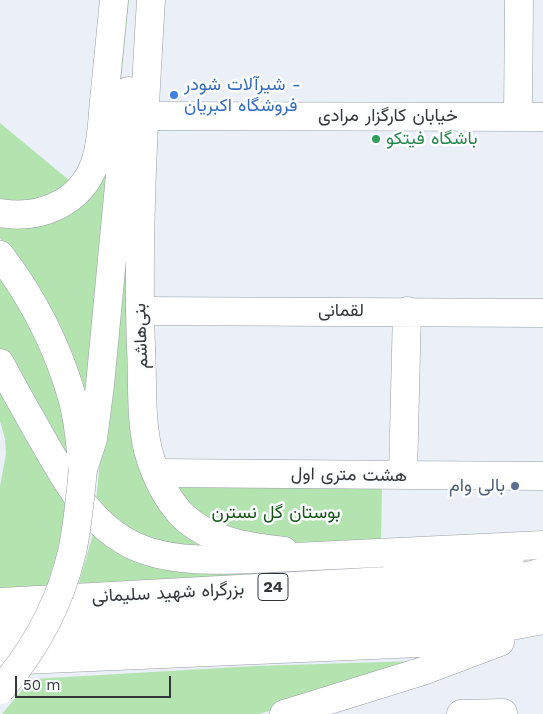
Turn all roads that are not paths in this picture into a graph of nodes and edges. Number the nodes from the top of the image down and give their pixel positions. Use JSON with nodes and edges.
{"nodes":[{"id":1,"x":114,"y":0,"type":"edge"},
{"id":2,"x":140,"y":0,"type":"edge"},
{"id":3,"x":151,"y":0,"type":"edge"},
{"id":4,"x":519,"y":0,"type":"edge"},
{"id":5,"x":144,"y":116,"type":"junction"},
{"id":6,"x":530,"y":117,"type":"edge"},
{"id":7,"x":0,"y":213,"type":"edge"},
{"id":8,"x":0,"y":255,"type":"edge"},
{"id":9,"x":140,"y":312,"type":"junction"},
{"id":10,"x":407,"y":312,"type":"junction"},
{"id":11,"x":543,"y":313,"type":"edge"},
{"id":12,"x":0,"y":363,"type":"edge"},
{"id":13,"x":84,"y":469,"type":"junction"},
{"id":14,"x":156,"y":473,"type":"junction"},
{"id":15,"x":403,"y":475,"type":"junction"},
{"id":16,"x":542,"y":476,"type":"edge"},
{"id":17,"x":543,"y":545,"type":"edge"},
{"id":18,"x":543,"y":550,"type":"edge"},
{"id":19,"x":321,"y":556,"type":"junction"},
{"id":20,"x":543,"y":572,"type":"edge"},
{"id":21,"x":543,"y":598,"type":"edge"},
{"id":22,"x":0,"y":602,"type":"edge"},
{"id":23,"x":0,"y":620,"type":"edge"},
{"id":24,"x":543,"y":620,"type":"edge"},
{"id":25,"x":543,"y":626,"type":"edge"},
{"id":26,"x":0,"y":642,"type":"edge"},
{"id":27,"x":0,"y":661,"type":"edge"},
{"id":28,"x":0,"y":690,"type":"edge"},
{"id":29,"x":503,"y":713,"type":"edge"},
{"id":30,"x":284,"y":714,"type":"edge"},
{"id":31,"x":461,"y":714,"type":"edge"}],
"edges":[{"from":1,"to":7,"type":"main road"},
{"from":2,"to":13,"type":"main road"},
{"from":3,"to":5,"type":"main road","name":"بنی‌هاشم"},
{"from":4,"to":6,"type":"main road"},
{"from":5,"to":6,"type":"main road","name":"خیابان کارگزار مرادی"},
{"from":5,"to":9,"type":"main road","name":"بنی‌هاشم"},
{"from":8,"to":13,"type":"main road"},
{"from":9,"to":10,"type":"main road","name":"لقمانی"},
{"from":9,"to":14,"type":"main road","name":"بنی‌هاشم"},
{"from":10,"to":11,"type":"main road","name":"لقمانی"},
{"from":10,"to":15,"type":"main road"},
{"from":12,"to":19,"type":"main road"},
{"from":13,"to":28,"type":"main road","bridge":true},
{"from":14,"to":15,"type":"main road","name":"هشت متری اول"},
{"from":14,"to":19,"type":"main road","name":"بنی‌هاشم"},
{"from":15,"to":16,"type":"main road","name":"هشت متری اول"},
{"from":17,"to":19,"type":"main road"},
{"from":18,"to":22,"type":"main road","name":"بزرگراه شهید سلیمانی","number":"24"},
{"from":20,"to":23,"type":"main road"},
{"from":21,"to":26,"type":"main road"},
{"from":24,"to":27,"type":"main road"},
{"from":25,"to":30,"type":"main road"},
{"from":29,"to":31,"type":"main road"}]}
